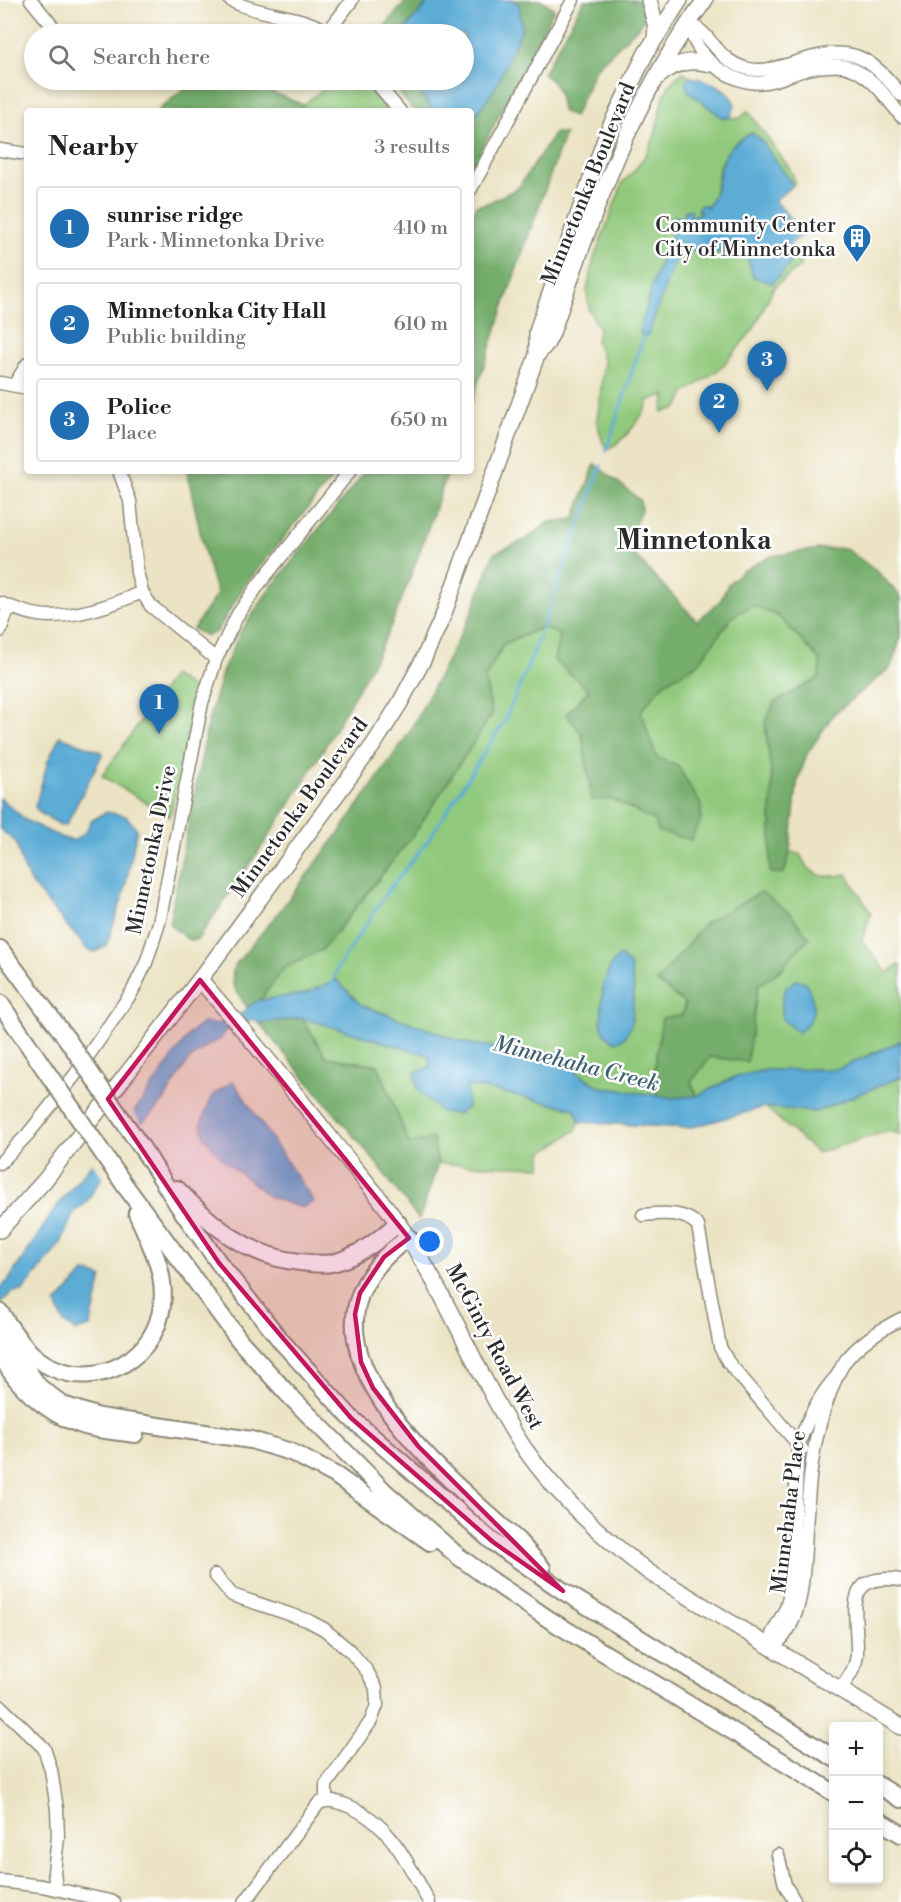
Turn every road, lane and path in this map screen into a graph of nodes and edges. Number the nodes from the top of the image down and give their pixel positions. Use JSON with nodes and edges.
{"nodes":[{"id":1,"x":31,"y":0,"type":"edge"},
{"id":2,"x":230,"y":0,"type":"edge"},
{"id":3,"x":352,"y":0,"type":"edge"},
{"id":4,"x":573,"y":0,"type":"edge"},
{"id":5,"x":649,"y":0,"type":"edge"},
{"id":6,"x":705,"y":0,"type":"edge"},
{"id":7,"x":675,"y":2,"type":"edge"},
{"id":8,"x":51,"y":24,"type":"edge"},
{"id":9,"x":307,"y":24,"type":"edge"},
{"id":10,"x":336,"y":24,"type":"edge"},
{"id":11,"x":688,"y":24,"type":"junction"},
{"id":12,"x":655,"y":39,"type":"junction"},
{"id":13,"x":711,"y":64,"type":"junction"},
{"id":14,"x":655,"y":80,"type":"junction"},
{"id":15,"x":382,"y":90,"type":"edge"},
{"id":16,"x":901,"y":95,"type":"edge"},
{"id":17,"x":397,"y":108,"type":"edge"},
{"id":18,"x":901,"y":116,"type":"edge"},
{"id":19,"x":0,"y":150,"type":"edge"},
{"id":20,"x":24,"y":154,"type":"edge"},
{"id":21,"x":474,"y":181,"type":"edge"},
{"id":22,"x":537,"y":355,"type":"junction"},
{"id":23,"x":0,"y":383,"type":"edge"},
{"id":24,"x":21,"y":386,"type":"edge"},
{"id":25,"x":120,"y":474,"type":"edge"},
{"id":26,"x":348,"y":474,"type":"edge"},
{"id":27,"x":142,"y":592,"type":"junction"},
{"id":28,"x":4,"y":605,"type":"edge"},
{"id":29,"x":0,"y":630,"type":"edge"},
{"id":30,"x":216,"y":659,"type":"junction"},
{"id":31,"x":0,"y":949,"type":"edge"},
{"id":32,"x":200,"y":980,"type":"junction"},
{"id":33,"x":0,"y":1003,"type":"edge"},
{"id":34,"x":148,"y":1157,"type":"junction"},
{"id":35,"x":0,"y":1163,"type":"edge"},
{"id":36,"x":126,"y":1187,"type":"junction"},
{"id":37,"x":643,"y":1215,"type":"dead end"},
{"id":38,"x":398,"y":1223,"type":"junction"},
{"id":39,"x":0,"y":1230,"type":"edge"},
{"id":40,"x":409,"y":1239,"type":"junction"},
{"id":41,"x":0,"y":1312,"type":"edge"},
{"id":42,"x":901,"y":1319,"type":"edge"},
{"id":43,"x":0,"y":1332,"type":"edge"},
{"id":44,"x":0,"y":1348,"type":"edge"},
{"id":45,"x":837,"y":1376,"type":"junction"},
{"id":46,"x":798,"y":1446,"type":"junction"},
{"id":47,"x":813,"y":1456,"type":"junction"},
{"id":48,"x":318,"y":1466,"type":"junction"},
{"id":49,"x":458,"y":1556,"type":"junction"},
{"id":50,"x":214,"y":1575,"type":"dead end"},
{"id":51,"x":901,"y":1580,"type":"edge"},
{"id":52,"x":563,"y":1591,"type":"junction"},
{"id":53,"x":772,"y":1648,"type":"junction"},
{"id":54,"x":840,"y":1690,"type":"junction"},
{"id":55,"x":0,"y":1706,"type":"edge"},
{"id":56,"x":901,"y":1727,"type":"edge"},
{"id":57,"x":829,"y":1755,"type":"edge"},
{"id":58,"x":883,"y":1788,"type":"edge"},
{"id":59,"x":829,"y":1790,"type":"edge"},
{"id":60,"x":901,"y":1799,"type":"edge"},
{"id":61,"x":326,"y":1800,"type":"junction"},
{"id":62,"x":883,"y":1823,"type":"edge"},
{"id":63,"x":901,"y":1834,"type":"edge"},
{"id":64,"x":778,"y":1855,"type":"dead end"},
{"id":65,"x":0,"y":1881,"type":"edge"},
{"id":66,"x":56,"y":1889,"type":"junction"},
{"id":67,"x":95,"y":1899,"type":"edge"},
{"id":68,"x":114,"y":1902,"type":"edge"},
{"id":69,"x":245,"y":1902,"type":"edge"},
{"id":70,"x":429,"y":1902,"type":"edge"},
{"id":71,"x":795,"y":1902,"type":"edge"}],
"edges":[{"from":1,"to":8,"type":"street"},
{"from":2,"to":9,"type":"street"},
{"from":3,"to":10,"type":"street"},
{"from":4,"to":21,"type":"street"},
{"from":5,"to":12,"type":"main road"},
{"from":6,"to":11,"type":"main road","name":"Minnetonka Boulevard"},
{"from":7,"to":11,"type":"main road"},
{"from":7,"to":12,"type":"main road","name":"Minnetonka Boulevard"},
{"from":11,"to":13,"type":"street"},
{"from":11,"to":14,"type":"main road","name":"Minnetonka Boulevard"},
{"from":11,"to":16,"type":"street"},
{"from":12,"to":22,"type":"main road","name":"Minnetonka Boulevard"},
{"from":13,"to":14,"type":"main road"},
{"from":13,"to":18,"type":"street"},
{"from":14,"to":22,"type":"main road","name":"Minnetonka Boulevard"},
{"from":15,"to":17,"type":"street"},
{"from":19,"to":20,"type":"street"},
{"from":22,"to":32,"type":"main road","name":"Minnetonka Boulevard"},
{"from":23,"to":24,"type":"street"},
{"from":25,"to":27,"type":"street"},
{"from":26,"to":30,"type":"street","name":"Minnetonka Drive"},
{"from":27,"to":28,"type":"street"},
{"from":27,"to":30,"type":"street"},
{"from":28,"to":29,"type":"street"},
{"from":30,"to":35,"type":"street","name":"Minnetonka Drive"},
{"from":31,"to":34,"type":"highway","bridge":true},
{"from":32,"to":38,"type":"main road","name":"McGinty Road West"},
{"from":32,"to":39,"type":"main road","name":"Minnetonka Boulevard"},
{"from":33,"to":36,"type":"highway","bridge":true},
{"from":34,"to":38,"type":"highway"},
{"from":34,"to":52,"type":"highway"},
{"from":36,"to":41,"type":"highway"},
{"from":36,"to":49,"type":"highway"},
{"from":37,"to":46,"type":"street"},
{"from":38,"to":40,"type":"main road","name":"McGinty Road West"},
{"from":40,"to":52,"type":"highway"},
{"from":40,"to":53,"type":"main road","name":"McGinty Road West"},
{"from":42,"to":45,"type":"street","name":"Minnehaha Place"},
{"from":43,"to":48,"type":"highway"},
{"from":44,"to":48,"type":"highway"},
{"from":45,"to":46,"type":"street","name":"Minnehaha Place"},
{"from":45,"to":47,"type":"street","name":"Minnehaha Place"},
{"from":46,"to":47,"type":"street"},
{"from":46,"to":53,"type":"street","name":"Minnehaha Place"},
{"from":47,"to":53,"type":"street","name":"Minnehaha Place"},
{"from":48,"to":49,"type":"highway"},
{"from":49,"to":59,"type":"highway"},
{"from":50,"to":61,"type":"street"},
{"from":51,"to":54,"type":"street"},
{"from":52,"to":57,"type":"highway"},
{"from":53,"to":54,"type":"main road","name":"McGinty Road West"},
{"from":54,"to":56,"type":"main road","name":"McGinty Road West"},
{"from":55,"to":66,"type":"street"},
{"from":58,"to":60,"type":"highway"},
{"from":61,"to":69,"type":"street"},
{"from":61,"to":70,"type":"street"},
{"from":62,"to":63,"type":"highway"},
{"from":64,"to":71,"type":"street"},
{"from":65,"to":66,"type":"street"},
{"from":66,"to":67,"type":"street"},
{"from":67,"to":68,"type":"street"}]}
